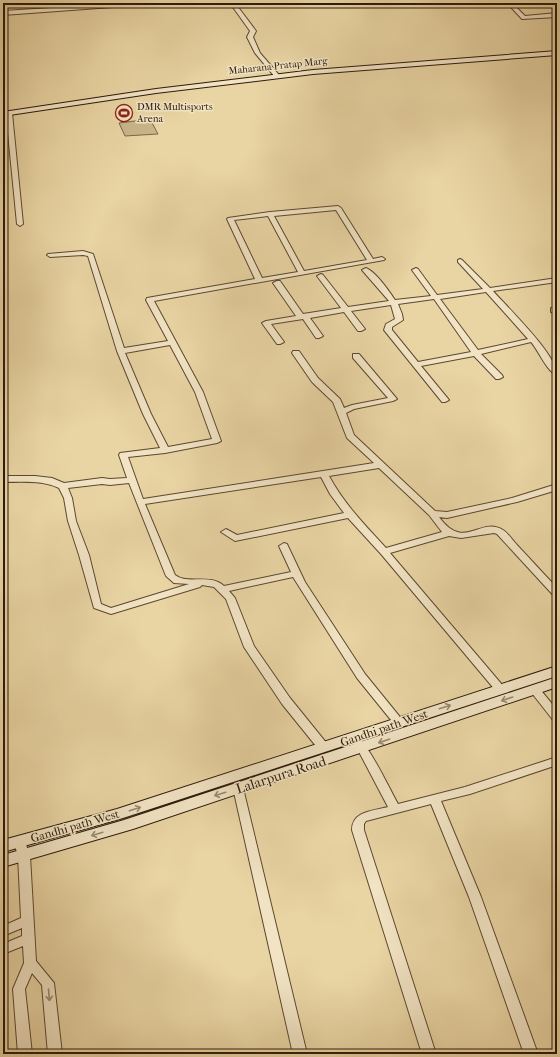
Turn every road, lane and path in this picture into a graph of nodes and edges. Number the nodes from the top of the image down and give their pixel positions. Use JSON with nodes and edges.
{"nodes":[{"id":1,"x":154,"y":3,"type":"edge"},
{"id":2,"x":232,"y":3,"type":"edge"},
{"id":3,"x":509,"y":3,"type":"edge"},
{"id":4,"x":3,"y":13,"type":"edge"},
{"id":5,"x":557,"y":15,"type":"edge"},
{"id":6,"x":557,"y":53,"type":"edge"},
{"id":7,"x":277,"y":76,"type":"junction"},
{"id":8,"x":6,"y":114,"type":"edge"},
{"id":9,"x":270,"y":214,"type":"junction"},
{"id":10,"x":20,"y":224,"type":"dead end"},
{"id":11,"x":50,"y":255,"type":"dead end"},
{"id":12,"x":382,"y":259,"type":"dead end"},
{"id":13,"x":371,"y":261,"type":"junction"},
{"id":14,"x":460,"y":261,"type":"dead end"},
{"id":15,"x":366,"y":270,"type":"dead end"},
{"id":16,"x":416,"y":270,"type":"dead end"},
{"id":17,"x":302,"y":273,"type":"junction"},
{"id":18,"x":321,"y":276,"type":"dead end"},
{"id":19,"x":260,"y":280,"type":"junction"},
{"id":20,"x":557,"y":280,"type":"edge"},
{"id":21,"x":277,"y":283,"type":"dead end"},
{"id":22,"x":488,"y":290,"type":"junction"},
{"id":23,"x":435,"y":297,"type":"junction"},
{"id":24,"x":393,"y":303,"type":"junction"},
{"id":25,"x":347,"y":309,"type":"junction"},
{"id":26,"x":303,"y":317,"type":"junction"},
{"id":27,"x":361,"y":329,"type":"dead end"},
{"id":28,"x":319,"y":336,"type":"dead end"},
{"id":29,"x":532,"y":340,"type":"junction"},
{"id":30,"x":280,"y":342,"type":"dead end"},
{"id":31,"x":171,"y":343,"type":"junction"},
{"id":32,"x":121,"y":351,"type":"junction"},
{"id":33,"x":296,"y":353,"type":"dead end"},
{"id":34,"x":476,"y":353,"type":"junction"},
{"id":35,"x":356,"y":356,"type":"dead end"},
{"id":36,"x":416,"y":365,"type":"junction"},
{"id":37,"x":557,"y":373,"type":"edge"},
{"id":38,"x":499,"y":377,"type":"dead end"},
{"id":39,"x":446,"y":400,"type":"dead end"},
{"id":40,"x":342,"y":412,"type":"junction"},
{"id":41,"x":165,"y":450,"type":"junction"},
{"id":42,"x":381,"y":465,"type":"junction"},
{"id":43,"x":324,"y":475,"type":"junction"},
{"id":44,"x":3,"y":479,"type":"edge"},
{"id":45,"x":131,"y":480,"type":"junction"},
{"id":46,"x":63,"y":486,"type":"junction"},
{"id":47,"x":557,"y":487,"type":"edge"},
{"id":48,"x":140,"y":502,"type":"junction"},
{"id":49,"x":432,"y":513,"type":"junction"},
{"id":50,"x":350,"y":515,"type":"junction"},
{"id":51,"x":226,"y":532,"type":"dead end"},
{"id":52,"x":448,"y":532,"type":"junction"},
{"id":53,"x":284,"y":546,"type":"dead end"},
{"id":54,"x":384,"y":552,"type":"junction"},
{"id":55,"x":296,"y":574,"type":"junction"},
{"id":56,"x":208,"y":582,"type":"junction"},
{"id":57,"x":221,"y":590,"type":"junction"},
{"id":58,"x":557,"y":594,"type":"edge"},
{"id":59,"x":557,"y":671,"type":"edge"},
{"id":60,"x":557,"y":682,"type":"edge"},
{"id":61,"x":500,"y":689,"type":"junction"},
{"id":62,"x":535,"y":690,"type":"junction"},
{"id":63,"x":557,"y":717,"type":"edge"},
{"id":64,"x":399,"y":722,"type":"junction"},
{"id":65,"x":357,"y":743,"type":"junction"},
{"id":66,"x":324,"y":748,"type":"junction"},
{"id":67,"x":557,"y":760,"type":"edge"},
{"id":68,"x":238,"y":788,"type":"junction"},
{"id":69,"x":435,"y":800,"type":"junction"},
{"id":70,"x":395,"y":809,"type":"junction"},
{"id":71,"x":20,"y":842,"type":"junction"},
{"id":72,"x":3,"y":846,"type":"edge"},
{"id":73,"x":24,"y":856,"type":"junction"},
{"id":74,"x":3,"y":861,"type":"edge"},
{"id":75,"x":28,"y":922,"type":"junction"},
{"id":76,"x":3,"y":931,"type":"edge"},
{"id":77,"x":28,"y":939,"type":"junction"},
{"id":78,"x":3,"y":948,"type":"edge"},
{"id":79,"x":30,"y":963,"type":"junction"},
{"id":80,"x":26,"y":1054,"type":"edge"},
{"id":81,"x":55,"y":1054,"type":"edge"},
{"id":82,"x":300,"y":1054,"type":"edge"},
{"id":83,"x":429,"y":1054,"type":"edge"},
{"id":84,"x":531,"y":1054,"type":"edge"}],
"edges":[{"from":1,"to":4,"type":"street"},
{"from":2,"to":7,"type":"street"},
{"from":3,"to":5,"type":"street"},
{"from":6,"to":7,"type":"street","name":"Maharana Pratap Marg"},
{"from":7,"to":8,"type":"street","name":"Maharana Pratap Marg"},
{"from":8,"to":10,"type":"street"},
{"from":9,"to":13,"type":"street"},
{"from":9,"to":17,"type":"street"},
{"from":9,"to":19,"type":"street"},
{"from":11,"to":32,"type":"street"},
{"from":12,"to":13,"type":"street"},
{"from":13,"to":17,"type":"street"},
{"from":14,"to":22,"type":"street"},
{"from":15,"to":24,"type":"street"},
{"from":16,"to":23,"type":"street"},
{"from":17,"to":19,"type":"street"},
{"from":18,"to":25,"type":"street"},
{"from":19,"to":31,"type":"street"},
{"from":20,"to":22,"type":"street"},
{"from":21,"to":26,"type":"street"},
{"from":22,"to":23,"type":"street"},
{"from":22,"to":29,"type":"street"},
{"from":23,"to":24,"type":"street"},
{"from":23,"to":34,"type":"street"},
{"from":24,"to":25,"type":"street"},
{"from":24,"to":36,"type":"street"},
{"from":25,"to":26,"type":"street"},
{"from":25,"to":27,"type":"street"},
{"from":26,"to":28,"type":"street"},
{"from":26,"to":30,"type":"street"},
{"from":29,"to":34,"type":"street"},
{"from":29,"to":37,"type":"street"},
{"from":31,"to":32,"type":"street"},
{"from":31,"to":41,"type":"street"},
{"from":32,"to":41,"type":"street"},
{"from":33,"to":40,"type":"street"},
{"from":34,"to":36,"type":"street"},
{"from":34,"to":38,"type":"street"},
{"from":35,"to":40,"type":"street"},
{"from":36,"to":39,"type":"street"},
{"from":40,"to":42,"type":"street"},
{"from":41,"to":45,"type":"street"},
{"from":42,"to":43,"type":"street"},
{"from":42,"to":49,"type":"street"},
{"from":43,"to":48,"type":"street"},
{"from":43,"to":50,"type":"street"},
{"from":44,"to":46,"type":"street"},
{"from":45,"to":46,"type":"street"},
{"from":45,"to":48,"type":"street"},
{"from":46,"to":56,"type":"street"},
{"from":47,"to":49,"type":"street"},
{"from":48,"to":56,"type":"street"},
{"from":49,"to":52,"type":"street"},
{"from":50,"to":51,"type":"street"},
{"from":50,"to":54,"type":"street"},
{"from":52,"to":54,"type":"street"},
{"from":52,"to":58,"type":"street"},
{"from":53,"to":55,"type":"street"},
{"from":54,"to":61,"type":"street"},
{"from":55,"to":57,"type":"street"},
{"from":55,"to":64,"type":"street"},
{"from":56,"to":57,"type":"street"},
{"from":57,"to":66,"type":"street"},
{"from":59,"to":61,"type":"street","name":"Gandhi path West"},
{"from":60,"to":62,"type":"street","name":"Lalarpura Road"},
{"from":64,"to":61,"type":"street","name":"Gandhi path West","one_way":true},
{"from":62,"to":63,"type":"street"},
{"from":62,"to":65,"type":"street","name":"Lalarpura Road","one_way":true},
{"from":64,"to":65,"type":"street","name":"Gandhi path West"},
{"from":65,"to":66,"type":"street","name":"Gandhi path West"},
{"from":65,"to":68,"type":"street","name":"Lalarpura Road"},
{"from":65,"to":70,"type":"street"},
{"from":71,"to":66,"type":"street","name":"Gandhi path West","one_way":true},
{"from":67,"to":69,"type":"street"},
{"from":68,"to":73,"type":"street","name":"Lalarpura Road","one_way":true},
{"from":68,"to":82,"type":"street"},
{"from":69,"to":70,"type":"street"},
{"from":69,"to":84,"type":"street"},
{"from":70,"to":83,"type":"street"},
{"from":71,"to":72,"type":"street","name":"Gandhi path West"},
{"from":71,"to":73,"type":"street"},
{"from":73,"to":74,"type":"street","name":"Lalarpura Road"},
{"from":73,"to":75,"type":"street"},
{"from":75,"to":76,"type":"street"},
{"from":75,"to":77,"type":"street"},
{"from":77,"to":78,"type":"street"},
{"from":77,"to":79,"type":"street"},
{"from":79,"to":80,"type":"street"},
{"from":79,"to":81,"type":"street","one_way":true}]}
